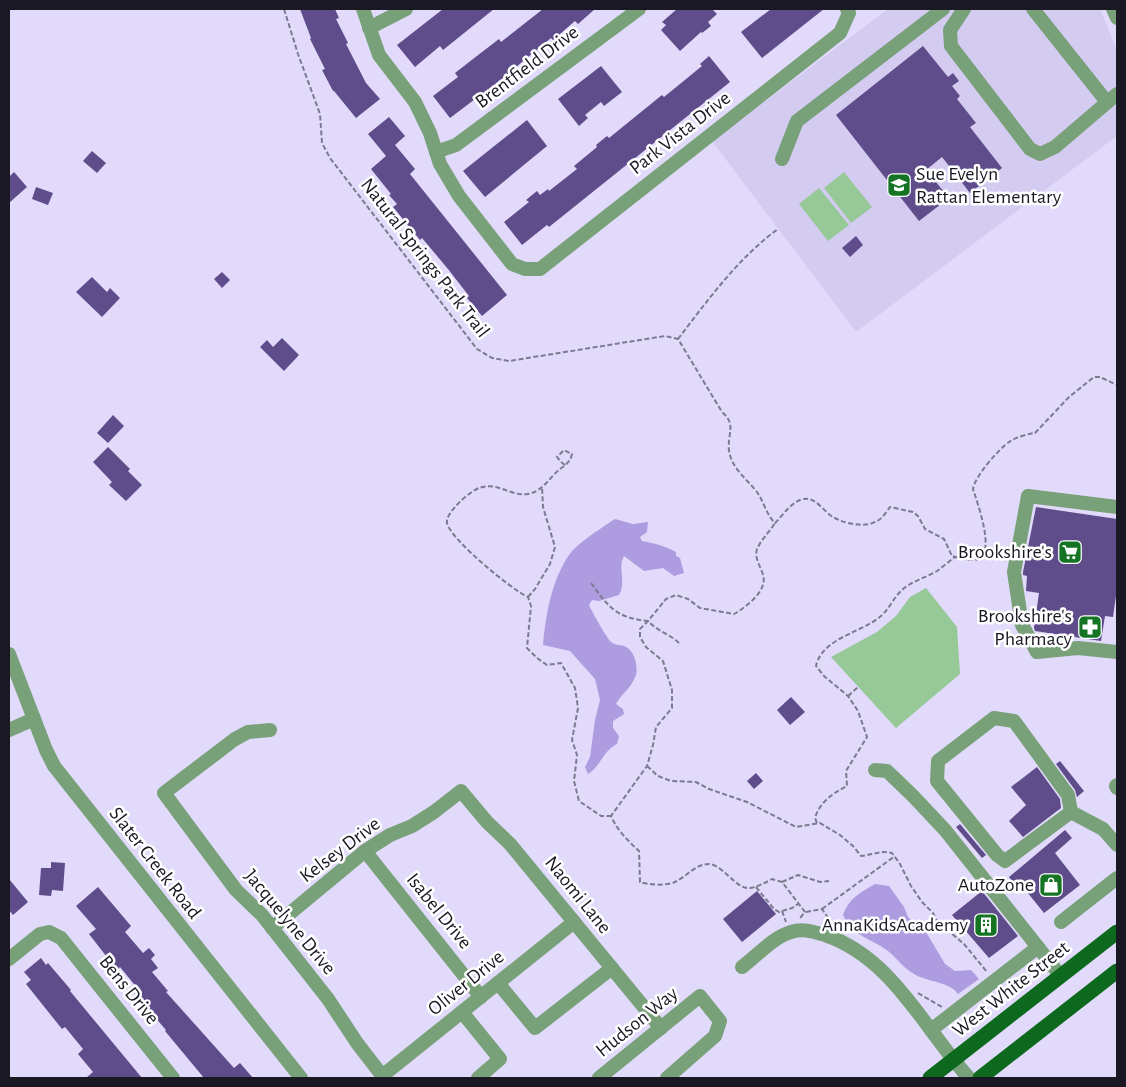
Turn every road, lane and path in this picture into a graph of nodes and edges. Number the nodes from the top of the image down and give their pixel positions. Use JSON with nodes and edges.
{"nodes":[{"id":1,"x":284,"y":9,"type":"edge"},
{"id":2,"x":363,"y":9,"type":"edge"},
{"id":3,"x":406,"y":9,"type":"edge"},
{"id":4,"x":639,"y":9,"type":"edge"},
{"id":5,"x":943,"y":9,"type":"edge"},
{"id":6,"x":964,"y":9,"type":"edge"},
{"id":7,"x":1033,"y":9,"type":"edge"},
{"id":8,"x":1113,"y":9,"type":"edge"},
{"id":9,"x":848,"y":11,"type":"edge"},
{"id":10,"x":1117,"y":18,"type":"edge"},
{"id":11,"x":369,"y":28,"type":"junction"},
{"id":12,"x":1112,"y":98,"type":"edge"},
{"id":13,"x":436,"y":152,"type":"junction"},
{"id":14,"x":782,"y":159,"type":"dead end"},
{"id":15,"x":778,"y":229,"type":"dead end"},
{"id":16,"x":678,"y":339,"type":"junction"},
{"id":17,"x":1117,"y":385,"type":"edge"},
{"id":18,"x":566,"y":464,"type":"junction"},
{"id":19,"x":542,"y":486,"type":"junction"},
{"id":20,"x":1117,"y":507,"type":"edge"},
{"id":21,"x":775,"y":522,"type":"junction"},
{"id":22,"x":955,"y":557,"type":"junction"},
{"id":23,"x":591,"y":583,"type":"dead end"},
{"id":24,"x":528,"y":598,"type":"junction"},
{"id":25,"x":648,"y":621,"type":"junction"},
{"id":26,"x":679,"y":643,"type":"dead end"},
{"id":27,"x":1117,"y":652,"type":"edge"},
{"id":28,"x":9,"y":654,"type":"edge"},
{"id":29,"x":858,"y":687,"type":"dead end"},
{"id":30,"x":848,"y":696,"type":"junction"},
{"id":31,"x":34,"y":719,"type":"junction"},
{"id":32,"x":9,"y":730,"type":"edge"},
{"id":33,"x":270,"y":730,"type":"dead end"},
{"id":34,"x":647,"y":766,"type":"junction"},
{"id":35,"x":875,"y":770,"type":"dead end"},
{"id":36,"x":461,"y":791,"type":"joint"},
{"id":37,"x":1071,"y":812,"type":"junction"},
{"id":38,"x":611,"y":816,"type":"junction"},
{"id":39,"x":818,"y":823,"type":"junction"},
{"id":40,"x":1117,"y":845,"type":"edge"},
{"id":41,"x":366,"y":851,"type":"junction"},
{"id":42,"x":895,"y":856,"type":"junction"},
{"id":43,"x":1117,"y":878,"type":"edge"},
{"id":44,"x":829,"y":881,"type":"dead end"},
{"id":45,"x":782,"y":882,"type":"junction"},
{"id":46,"x":756,"y":887,"type":"junction"},
{"id":47,"x":798,"y":904,"type":"junction"},
{"id":48,"x":822,"y":909,"type":"dead end"},
{"id":49,"x":574,"y":922,"type":"junction"},
{"id":50,"x":1061,"y":922,"type":"dead end"},
{"id":51,"x":272,"y":928,"type":"junction"},
{"id":52,"x":794,"y":931,"type":"junction"},
{"id":53,"x":1117,"y":932,"type":"edge"},
{"id":54,"x":1038,"y":947,"type":"junction"},
{"id":55,"x":9,"y":959,"type":"edge"},
{"id":56,"x":742,"y":967,"type":"dead end"},
{"id":57,"x":612,"y":968,"type":"junction"},
{"id":58,"x":1117,"y":971,"type":"edge"},
{"id":59,"x":1060,"y":975,"type":"junction"},
{"id":60,"x":498,"y":982,"type":"junction"},
{"id":61,"x":994,"y":982,"type":"junction"},
{"id":62,"x":481,"y":996,"type":"junction"},
{"id":63,"x":462,"y":1012,"type":"junction"},
{"id":64,"x":661,"y":1028,"type":"junction"},
{"id":65,"x":931,"y":1030,"type":"junction"},
{"id":66,"x":953,"y":1060,"type":"junction"},
{"id":67,"x":383,"y":1077,"type":"edge"},
{"id":68,"x":173,"y":1078,"type":"edge"},
{"id":69,"x":301,"y":1078,"type":"edge"},
{"id":70,"x":478,"y":1078,"type":"edge"},
{"id":71,"x":599,"y":1078,"type":"edge"},
{"id":72,"x":667,"y":1078,"type":"edge"},
{"id":73,"x":930,"y":1078,"type":"edge"},
{"id":74,"x":969,"y":1078,"type":"edge"},
{"id":75,"x":980,"y":1078,"type":"edge"}],
"edges":[{"from":1,"to":16,"type":"path","name":"Natural Springs Park Trail"},
{"from":2,"to":11,"type":"street"},
{"from":3,"to":11,"type":"street"},
{"from":4,"to":13,"type":"street","name":"Brentfield Drive"},
{"from":5,"to":14,"type":"street"},
{"from":6,"to":12,"type":"street"},
{"from":7,"to":12,"type":"street"},
{"from":8,"to":10,"type":"street"},
{"from":9,"to":13,"type":"street","name":"Park Vista Drive"},
{"from":11,"to":13,"type":"street"},
{"from":15,"to":16,"type":"path"},
{"from":16,"to":21,"type":"path"},
{"from":17,"to":22,"type":"path"},
{"from":18,"to":18,"type":"path"},
{"from":18,"to":19,"type":"path"},
{"from":19,"to":24,"type":"path"},
{"from":19,"to":24,"type":"path"},
{"from":20,"to":27,"type":"street"},
{"from":21,"to":22,"type":"path"},
{"from":21,"to":25,"type":"path"},
{"from":22,"to":30,"type":"path"},
{"from":23,"to":25,"type":"path"},
{"from":24,"to":38,"type":"path"},
{"from":25,"to":26,"type":"path"},
{"from":25,"to":34,"type":"path"},
{"from":28,"to":31,"type":"street","name":"Slater Creek Road"},
{"from":29,"to":30,"type":"path"},
{"from":30,"to":39,"type":"path"},
{"from":31,"to":32,"type":"street"},
{"from":31,"to":69,"type":"street","name":"Slater Creek Road"},
{"from":33,"to":51,"type":"street","name":"Jacquelyne Drive"},
{"from":34,"to":38,"type":"path"},
{"from":34,"to":39,"type":"path"},
{"from":35,"to":54,"type":"street"},
{"from":36,"to":41,"type":"street","name":"Kelsey Drive"},
{"from":36,"to":49,"type":"street","name":"Naomi Lane"},
{"from":37,"to":37,"type":"street"},
{"from":37,"to":40,"type":"street"},
{"from":38,"to":46,"type":"path"},
{"from":39,"to":42,"type":"path"},
{"from":41,"to":51,"type":"street","name":"Kelsey Drive"},
{"from":41,"to":62,"type":"street","name":"Isabel Drive"},
{"from":42,"to":48,"type":"path"},
{"from":42,"to":61,"type":"path"},
{"from":43,"to":50,"type":"street"},
{"from":44,"to":45,"type":"path"},
{"from":45,"to":46,"type":"path"},
{"from":45,"to":47,"type":"path"},
{"from":46,"to":47,"type":"path"},
{"from":47,"to":52,"type":"path"},
{"from":49,"to":57,"type":"street","name":"Naomi Lane"},
{"from":49,"to":60,"type":"street","name":"Oliver Drive"},
{"from":51,"to":67,"type":"street","name":"Jacquelyne Drive"},
{"from":52,"to":56,"type":"street"},
{"from":52,"to":65,"type":"street"},
{"from":53,"to":59,"type":"main road","name":"West White Street"},
{"from":54,"to":59,"type":"street"},
{"from":54,"to":61,"type":"street"},
{"from":55,"to":68,"type":"street","name":"Bens Drive"},
{"from":57,"to":60,"type":"street"},
{"from":57,"to":64,"type":"street","name":"Naomi Lane"},
{"from":58,"to":75,"type":"main road"},
{"from":59,"to":66,"type":"main road","name":"West White Street"},
{"from":60,"to":62,"type":"street","name":"Oliver Drive"},
{"from":61,"to":65,"type":"street"},
{"from":62,"to":63,"type":"street","name":"Oliver Drive"},
{"from":63,"to":67,"type":"street","name":"Oliver Drive"},
{"from":63,"to":70,"type":"street"},
{"from":64,"to":71,"type":"street","name":"Hudson Way"},
{"from":64,"to":72,"type":"street","name":"Hudson Way"},
{"from":65,"to":66,"type":"street"},
{"from":66,"to":73,"type":"main road","name":"West White Street"},
{"from":66,"to":74,"type":"street"}]}
